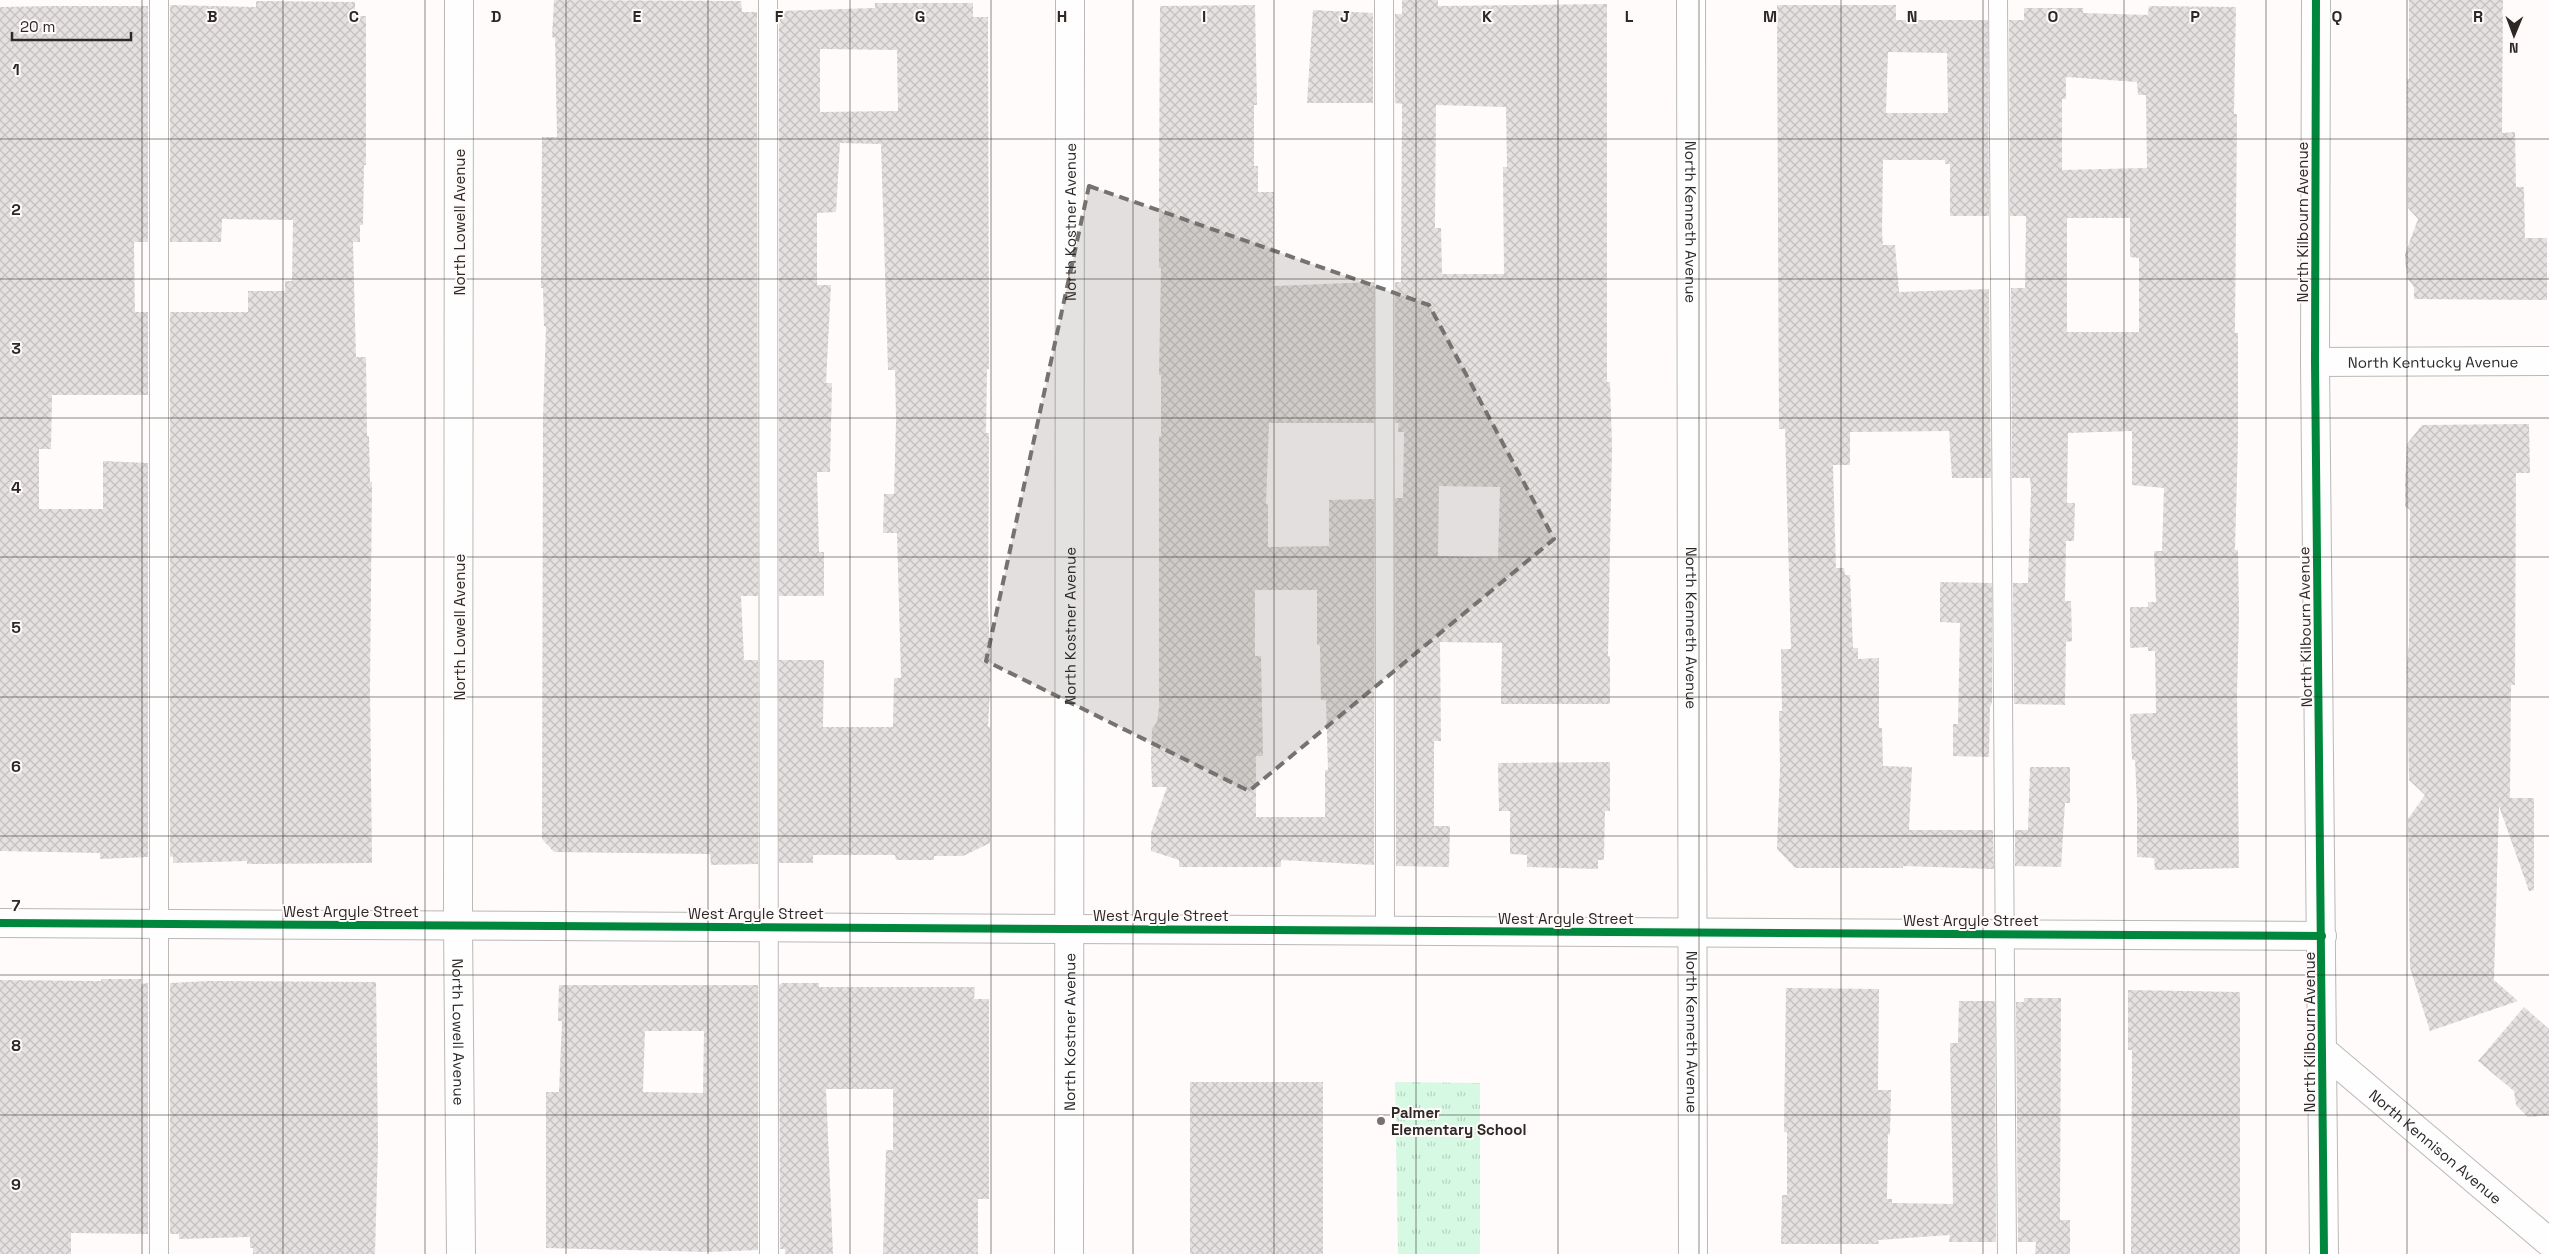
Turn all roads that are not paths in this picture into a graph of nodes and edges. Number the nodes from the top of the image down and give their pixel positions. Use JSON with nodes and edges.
{"nodes":[{"id":1,"x":159,"y":0,"type":"edge"},
{"id":2,"x":459,"y":0,"type":"edge"},
{"id":3,"x":768,"y":0,"type":"edge"},
{"id":4,"x":1070,"y":0,"type":"edge"},
{"id":5,"x":1384,"y":0,"type":"edge"},
{"id":6,"x":1691,"y":0,"type":"edge"},
{"id":7,"x":1998,"y":0,"type":"edge"},
{"id":8,"x":2316,"y":0,"type":"edge"},
{"id":9,"x":2549,"y":360,"type":"edge"},
{"id":10,"x":2315,"y":362,"type":"junction"},
{"id":11,"x":0,"y":923,"type":"edge"},
{"id":12,"x":158,"y":924,"type":"junction"},
{"id":13,"x":458,"y":926,"type":"junction"},
{"id":14,"x":770,"y":927,"type":"junction"},
{"id":15,"x":1069,"y":928,"type":"junction"},
{"id":16,"x":1385,"y":930,"type":"junction"},
{"id":17,"x":1692,"y":932,"type":"junction"},
{"id":18,"x":2004,"y":934,"type":"junction"},
{"id":19,"x":2322,"y":936,"type":"junction"},
{"id":20,"x":2322,"y":1050,"type":"junction"},
{"id":21,"x":2549,"y":1242,"type":"edge"},
{"id":22,"x":159,"y":1254,"type":"edge"},
{"id":23,"x":461,"y":1254,"type":"edge"},
{"id":24,"x":769,"y":1254,"type":"edge"},
{"id":25,"x":1069,"y":1254,"type":"edge"},
{"id":26,"x":1693,"y":1254,"type":"edge"},
{"id":27,"x":2007,"y":1254,"type":"edge"},
{"id":28,"x":2324,"y":1254,"type":"edge"}],
"edges":[{"from":1,"to":12,"type":"lane"},
{"from":2,"to":13,"type":"street","name":"North Lowell Avenue"},
{"from":3,"to":14,"type":"lane"},
{"from":4,"to":15,"type":"street","name":"North Kostner Avenue"},
{"from":5,"to":16,"type":"lane"},
{"from":6,"to":17,"type":"street","name":"North Kenneth Avenue"},
{"from":7,"to":18,"type":"lane"},
{"from":8,"to":10,"type":"street","name":"North Kilbourn Avenue"},
{"from":9,"to":10,"type":"street","name":"North Kentucky Avenue"},
{"from":10,"to":19,"type":"street","name":"North Kilbourn Avenue"},
{"from":11,"to":12,"type":"street","name":"West Argyle Street"},
{"from":12,"to":13,"type":"street","name":"West Argyle Street"},
{"from":12,"to":22,"type":"lane"},
{"from":13,"to":14,"type":"street","name":"West Argyle Street"},
{"from":13,"to":23,"type":"street","name":"North Lowell Avenue"},
{"from":14,"to":15,"type":"street","name":"West Argyle Street"},
{"from":14,"to":24,"type":"lane"},
{"from":15,"to":16,"type":"street","name":"West Argyle Street"},
{"from":15,"to":25,"type":"street","name":"North Kostner Avenue"},
{"from":16,"to":17,"type":"street","name":"West Argyle Street"},
{"from":17,"to":18,"type":"street","name":"West Argyle Street"},
{"from":17,"to":26,"type":"street","name":"North Kenneth Avenue"},
{"from":18,"to":19,"type":"street","name":"West Argyle Street"},
{"from":18,"to":27,"type":"lane"},
{"from":19,"to":20,"type":"street","name":"North Kilbourn Avenue"},
{"from":20,"to":21,"type":"street","name":"North Kennison Avenue"},
{"from":20,"to":28,"type":"street","name":"North Kilbourn Avenue"}]}
